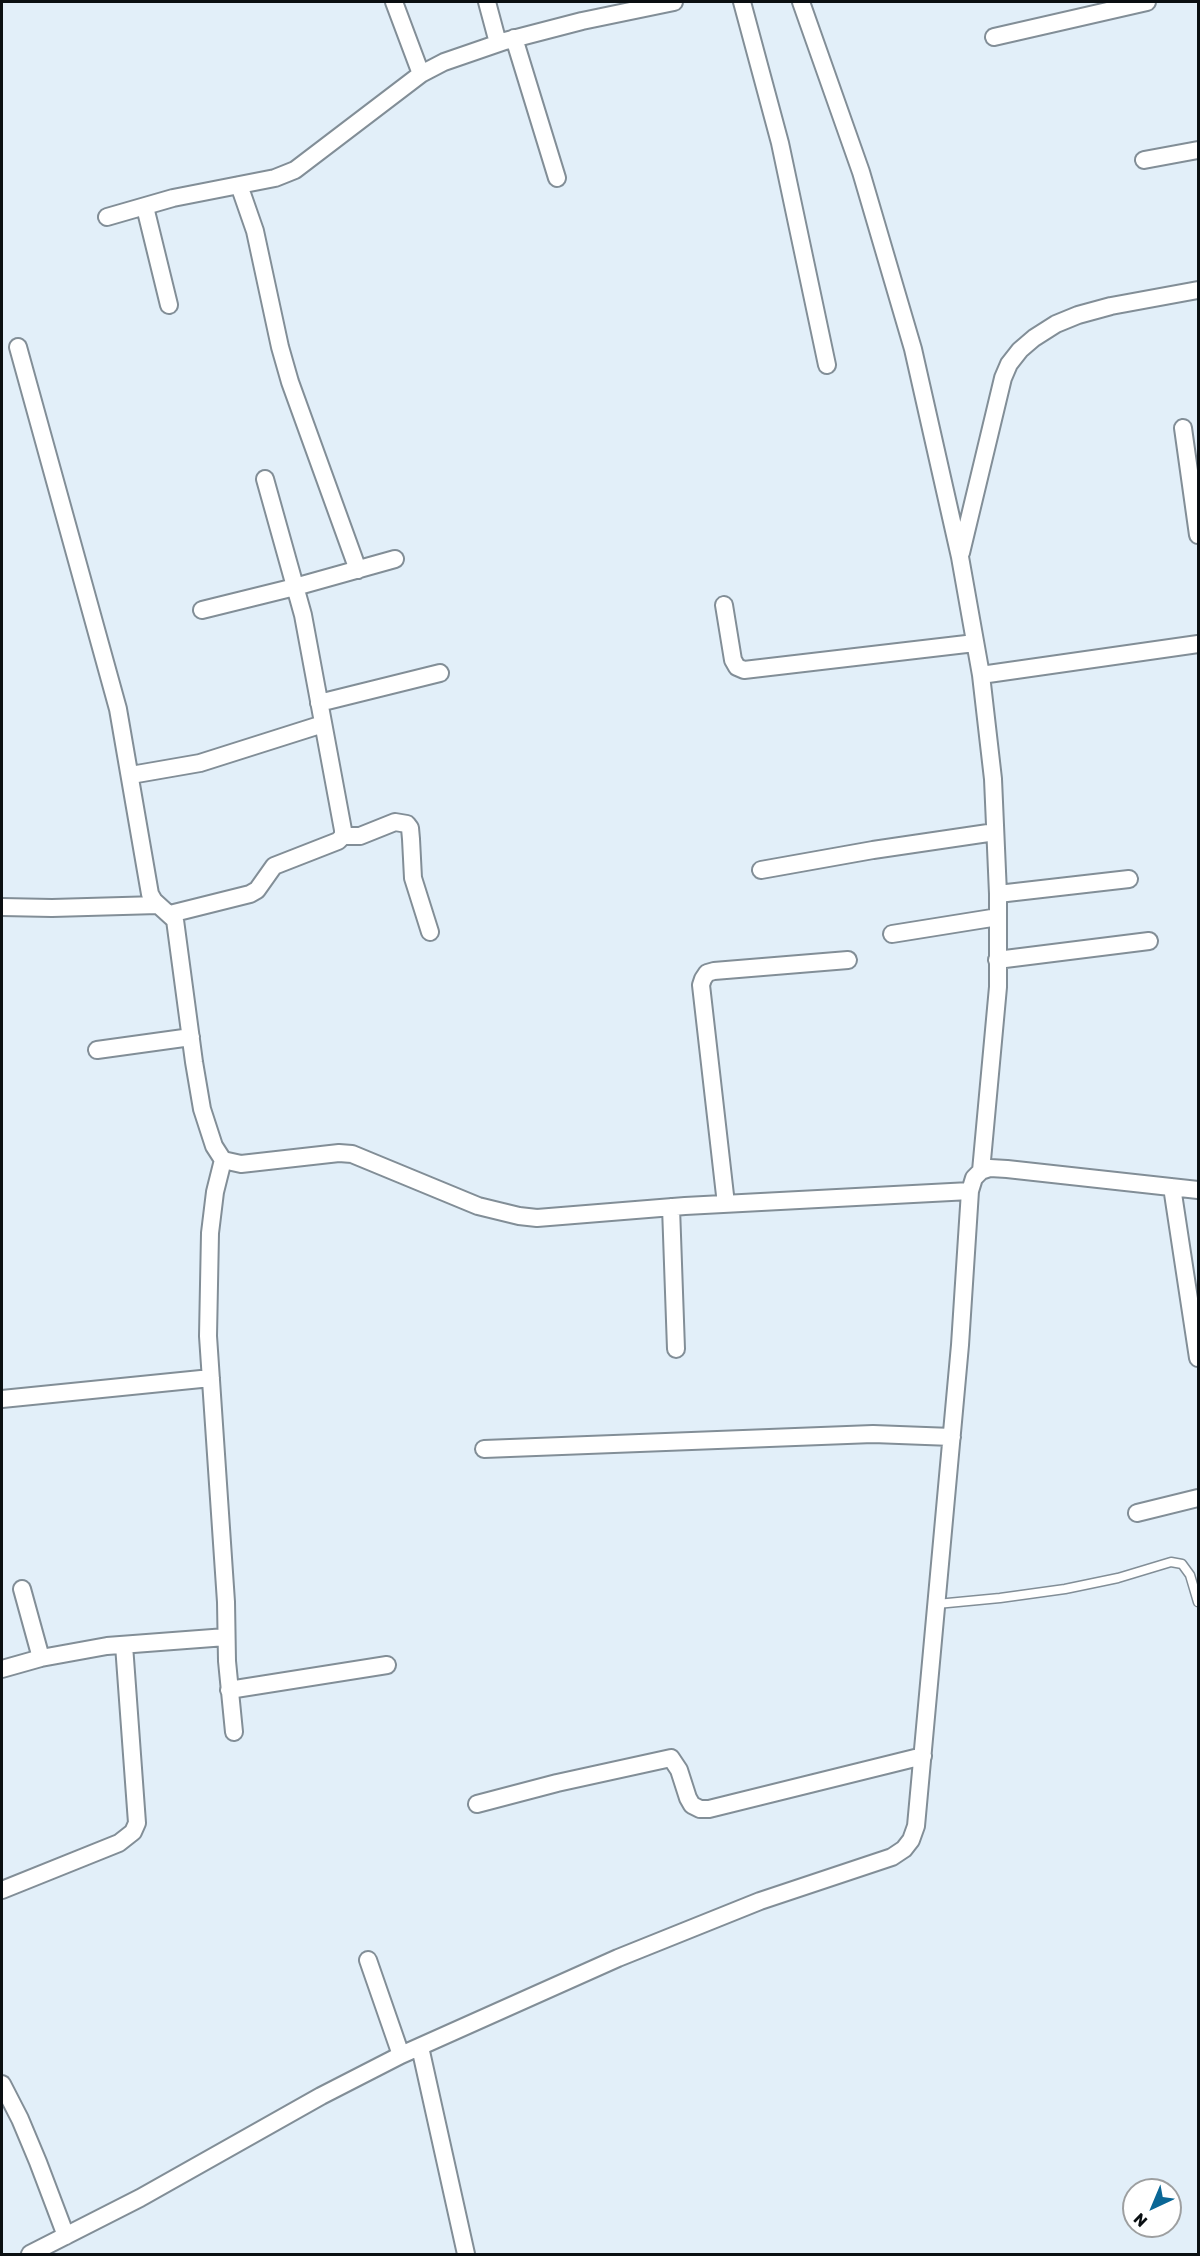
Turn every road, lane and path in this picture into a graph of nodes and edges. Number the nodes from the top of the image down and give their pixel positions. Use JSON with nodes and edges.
{"nodes":[{"id":1,"x":394,"y":2,"type":"edge"},
{"id":2,"x":487,"y":2,"type":"edge"},
{"id":3,"x":674,"y":2,"type":"edge"},
{"id":4,"x":742,"y":2,"type":"edge"},
{"id":5,"x":801,"y":2,"type":"edge"},
{"id":6,"x":1147,"y":2,"type":"edge"},
{"id":7,"x":993,"y":37,"type":"dead end"},
{"id":8,"x":506,"y":41,"type":"junction"},
{"id":9,"x":421,"y":75,"type":"junction"},
{"id":10,"x":1198,"y":150,"type":"edge"},
{"id":11,"x":1144,"y":160,"type":"dead end"},
{"id":12,"x":557,"y":178,"type":"dead end"},
{"id":13,"x":239,"y":185,"type":"junction"},
{"id":14,"x":145,"y":207,"type":"junction"},
{"id":15,"x":107,"y":217,"type":"dead end"},
{"id":16,"x":1198,"y":290,"type":"edge"},
{"id":17,"x":169,"y":304,"type":"dead end"},
{"id":18,"x":18,"y":347,"type":"dead end"},
{"id":19,"x":827,"y":365,"type":"dead end"},
{"id":20,"x":1183,"y":428,"type":"dead end"},
{"id":21,"x":264,"y":479,"type":"dead end"},
{"id":22,"x":1198,"y":535,"type":"edge"},
{"id":23,"x":960,"y":557,"type":"junction"},
{"id":24,"x":395,"y":559,"type":"dead end"},
{"id":25,"x":358,"y":570,"type":"junction"},
{"id":26,"x":295,"y":587,"type":"junction"},
{"id":27,"x":724,"y":605,"type":"dead end"},
{"id":28,"x":202,"y":610,"type":"dead end"},
{"id":29,"x":975,"y":643,"type":"junction"},
{"id":30,"x":1198,"y":644,"type":"edge"},
{"id":31,"x":440,"y":674,"type":"dead end"},
{"id":32,"x":981,"y":675,"type":"junction"},
{"id":33,"x":319,"y":703,"type":"junction"},
{"id":34,"x":323,"y":723,"type":"junction"},
{"id":35,"x":131,"y":775,"type":"junction"},
{"id":36,"x":995,"y":832,"type":"junction"},
{"id":37,"x":343,"y":836,"type":"junction"},
{"id":38,"x":760,"y":870,"type":"dead end"},
{"id":39,"x":1129,"y":879,"type":"dead end"},
{"id":40,"x":998,"y":894,"type":"junction"},
{"id":41,"x":2,"y":906,"type":"edge"},
{"id":42,"x":164,"y":910,"type":"junction"},
{"id":43,"x":998,"y":917,"type":"junction"},
{"id":44,"x":430,"y":932,"type":"dead end"},
{"id":45,"x":892,"y":934,"type":"dead end"},
{"id":46,"x":1149,"y":941,"type":"dead end"},
{"id":47,"x":848,"y":960,"type":"dead end"},
{"id":48,"x":997,"y":960,"type":"junction"},
{"id":49,"x":191,"y":1037,"type":"junction"},
{"id":50,"x":97,"y":1050,"type":"dead end"},
{"id":51,"x":223,"y":1160,"type":"junction"},
{"id":52,"x":981,"y":1171,"type":"junction"},
{"id":53,"x":1172,"y":1187,"type":"junction"},
{"id":54,"x":1198,"y":1190,"type":"edge"},
{"id":55,"x":970,"y":1191,"type":"junction"},
{"id":56,"x":726,"y":1204,"type":"junction"},
{"id":57,"x":671,"y":1208,"type":"junction"},
{"id":58,"x":676,"y":1349,"type":"dead end"},
{"id":59,"x":1198,"y":1358,"type":"edge"},
{"id":60,"x":211,"y":1378,"type":"junction"},
{"id":61,"x":2,"y":1399,"type":"edge"},
{"id":62,"x":952,"y":1437,"type":"junction"},
{"id":63,"x":484,"y":1449,"type":"dead end"},
{"id":64,"x":1198,"y":1498,"type":"edge"},
{"id":65,"x":1137,"y":1513,"type":"dead end"},
{"id":66,"x":22,"y":1589,"type":"dead end"},
{"id":67,"x":1198,"y":1602,"type":"edge"},
{"id":68,"x":937,"y":1604,"type":"junction"},
{"id":69,"x":226,"y":1637,"type":"junction"},
{"id":70,"x":124,"y":1645,"type":"junction"},
{"id":71,"x":41,"y":1658,"type":"junction"},
{"id":72,"x":387,"y":1665,"type":"dead end"},
{"id":73,"x":2,"y":1669,"type":"edge"},
{"id":74,"x":230,"y":1690,"type":"junction"},
{"id":75,"x":234,"y":1732,"type":"dead end"},
{"id":76,"x":923,"y":1756,"type":"junction"},
{"id":77,"x":477,"y":1804,"type":"dead end"},
{"id":78,"x":2,"y":1890,"type":"edge"},
{"id":79,"x":368,"y":1960,"type":"dead end"},
{"id":80,"x":420,"y":2047,"type":"junction"},
{"id":81,"x":401,"y":2055,"type":"junction"},
{"id":82,"x":2,"y":2084,"type":"edge"},
{"id":83,"x":66,"y":2236,"type":"junction"},
{"id":84,"x":30,"y":2254,"type":"edge"},
{"id":85,"x":466,"y":2254,"type":"edge"}],
"edges":[{"from":1,"to":9,"type":"street"},
{"from":2,"to":8,"type":"street"},
{"from":3,"to":8,"type":"street"},
{"from":4,"to":19,"type":"street"},
{"from":5,"to":23,"type":"street"},
{"from":6,"to":7,"type":"street"},
{"from":8,"to":9,"type":"street"},
{"from":8,"to":12,"type":"street"},
{"from":9,"to":13,"type":"street"},
{"from":10,"to":11,"type":"street"},
{"from":13,"to":14,"type":"street"},
{"from":13,"to":25,"type":"street"},
{"from":14,"to":15,"type":"street"},
{"from":14,"to":17,"type":"street"},
{"from":16,"to":23,"type":"street"},
{"from":18,"to":35,"type":"street"},
{"from":20,"to":22,"type":"street"},
{"from":21,"to":26,"type":"street"},
{"from":23,"to":29,"type":"street"},
{"from":24,"to":25,"type":"street"},
{"from":25,"to":26,"type":"street"},
{"from":26,"to":28,"type":"street"},
{"from":26,"to":33,"type":"street"},
{"from":27,"to":29,"type":"street"},
{"from":29,"to":32,"type":"street"},
{"from":30,"to":32,"type":"street"},
{"from":31,"to":33,"type":"street"},
{"from":32,"to":36,"type":"street"},
{"from":33,"to":34,"type":"street"},
{"from":34,"to":35,"type":"street"},
{"from":34,"to":37,"type":"street"},
{"from":35,"to":42,"type":"street"},
{"from":36,"to":38,"type":"street"},
{"from":36,"to":40,"type":"street"},
{"from":37,"to":42,"type":"street"},
{"from":37,"to":44,"type":"street"},
{"from":39,"to":40,"type":"street"},
{"from":40,"to":43,"type":"street"},
{"from":41,"to":42,"type":"street"},
{"from":42,"to":49,"type":"street"},
{"from":43,"to":45,"type":"street"},
{"from":43,"to":48,"type":"street"},
{"from":46,"to":48,"type":"street"},
{"from":47,"to":56,"type":"street"},
{"from":48,"to":52,"type":"street"},
{"from":49,"to":50,"type":"street"},
{"from":49,"to":51,"type":"street"},
{"from":51,"to":57,"type":"street"},
{"from":51,"to":60,"type":"street"},
{"from":52,"to":53,"type":"street"},
{"from":52,"to":55,"type":"street"},
{"from":53,"to":54,"type":"street"},
{"from":53,"to":59,"type":"street"},
{"from":55,"to":56,"type":"street"},
{"from":55,"to":62,"type":"street"},
{"from":56,"to":57,"type":"street"},
{"from":57,"to":58,"type":"street"},
{"from":60,"to":61,"type":"street"},
{"from":60,"to":69,"type":"street"},
{"from":62,"to":63,"type":"street"},
{"from":62,"to":68,"type":"street"},
{"from":64,"to":65,"type":"street"},
{"from":66,"to":71,"type":"street"},
{"from":67,"to":68,"type":"lane"},
{"from":68,"to":76,"type":"street"},
{"from":69,"to":70,"type":"street"},
{"from":69,"to":74,"type":"street"},
{"from":70,"to":71,"type":"street"},
{"from":70,"to":78,"type":"street"},
{"from":71,"to":73,"type":"street"},
{"from":72,"to":74,"type":"street"},
{"from":74,"to":75,"type":"street"},
{"from":76,"to":77,"type":"street"},
{"from":76,"to":80,"type":"street"},
{"from":79,"to":81,"type":"street"},
{"from":80,"to":81,"type":"street"},
{"from":80,"to":85,"type":"street"},
{"from":81,"to":83,"type":"street"},
{"from":82,"to":83,"type":"street"},
{"from":83,"to":84,"type":"street"}]}
